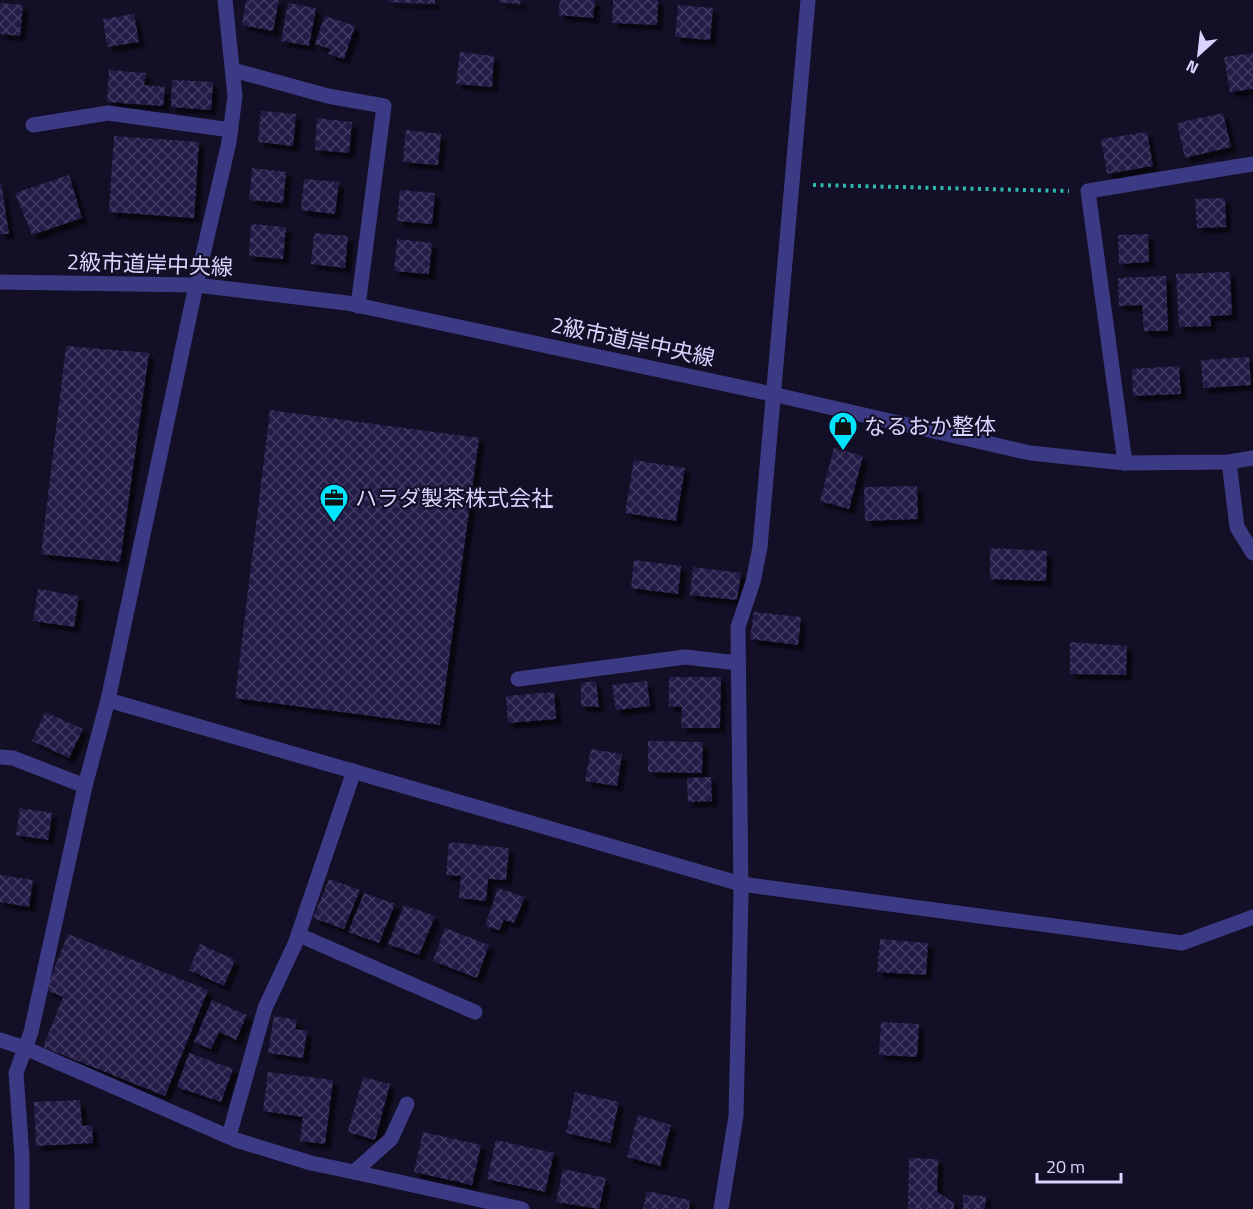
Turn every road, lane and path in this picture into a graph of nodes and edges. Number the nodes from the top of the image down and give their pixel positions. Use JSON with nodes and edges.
{"nodes":[{"id":1,"x":225,"y":0,"type":"edge"},
{"id":2,"x":808,"y":0,"type":"edge"},
{"id":3,"x":233,"y":70,"type":"junction"},
{"id":4,"x":33,"y":125,"type":"dead end"},
{"id":5,"x":231,"y":130,"type":"junction"},
{"id":6,"x":1253,"y":164,"type":"edge"},
{"id":7,"x":791,"y":184,"type":"junction"},
{"id":8,"x":1088,"y":191,"type":"junction"},
{"id":9,"x":0,"y":282,"type":"edge"},
{"id":10,"x":196,"y":285,"type":"junction"},
{"id":11,"x":358,"y":306,"type":"junction"},
{"id":12,"x":772,"y":394,"type":"junction"},
{"id":13,"x":1253,"y":458,"type":"edge"},
{"id":14,"x":1229,"y":462,"type":"junction"},
{"id":15,"x":1125,"y":463,"type":"junction"},
{"id":16,"x":1253,"y":553,"type":"edge"},
{"id":17,"x":738,"y":663,"type":"junction"},
{"id":18,"x":518,"y":679,"type":"dead end"},
{"id":19,"x":108,"y":700,"type":"junction"},
{"id":20,"x":0,"y":757,"type":"edge"},
{"id":21,"x":354,"y":771,"type":"junction"},
{"id":22,"x":85,"y":786,"type":"junction"},
{"id":23,"x":741,"y":884,"type":"junction"},
{"id":24,"x":1253,"y":917,"type":"edge"},
{"id":25,"x":299,"y":935,"type":"junction"},
{"id":26,"x":475,"y":1012,"type":"dead end"},
{"id":27,"x":0,"y":1040,"type":"edge"},
{"id":28,"x":25,"y":1048,"type":"junction"},
{"id":29,"x":407,"y":1104,"type":"dead end"},
{"id":30,"x":229,"y":1137,"type":"junction"},
{"id":31,"x":354,"y":1172,"type":"junction"},
{"id":32,"x":493,"y":1206,"type":"edge"},
{"id":33,"x":22,"y":1209,"type":"edge"},
{"id":34,"x":522,"y":1209,"type":"edge"},
{"id":35,"x":721,"y":1209,"type":"edge"}],
"edges":[{"from":1,"to":3,"type":"street"},
{"from":2,"to":7,"type":"street"},
{"from":3,"to":5,"type":"street"},
{"from":3,"to":11,"type":"street"},
{"from":4,"to":5,"type":"street"},
{"from":5,"to":10,"type":"street"},
{"from":6,"to":8,"type":"street"},
{"from":7,"to":8,"type":"path"},
{"from":7,"to":12,"type":"street"},
{"from":8,"to":15,"type":"street"},
{"from":9,"to":10,"type":"street","name":"2級市道岸中央線"},
{"from":10,"to":11,"type":"street","name":"2級市道岸中央線"},
{"from":10,"to":19,"type":"street"},
{"from":11,"to":12,"type":"street","name":"2級市道岸中央線"},
{"from":12,"to":15,"type":"street","name":"2級市道岸中央線"},
{"from":12,"to":17,"type":"street"},
{"from":13,"to":14,"type":"street","name":"2級市道岸中央線"},
{"from":14,"to":15,"type":"street","name":"2級市道岸中央線"},
{"from":14,"to":16,"type":"street"},
{"from":17,"to":18,"type":"street"},
{"from":17,"to":23,"type":"street"},
{"from":19,"to":21,"type":"street"},
{"from":19,"to":22,"type":"street"},
{"from":20,"to":22,"type":"street"},
{"from":21,"to":23,"type":"street"},
{"from":21,"to":25,"type":"street"},
{"from":22,"to":28,"type":"street"},
{"from":23,"to":24,"type":"street"},
{"from":23,"to":35,"type":"street"},
{"from":25,"to":26,"type":"street"},
{"from":25,"to":30,"type":"street"},
{"from":27,"to":28,"type":"street"},
{"from":28,"to":30,"type":"street"},
{"from":28,"to":33,"type":"street"},
{"from":29,"to":31,"type":"street"},
{"from":30,"to":31,"type":"street"},
{"from":31,"to":32,"type":"street"},
{"from":32,"to":34,"type":"street"}]}
